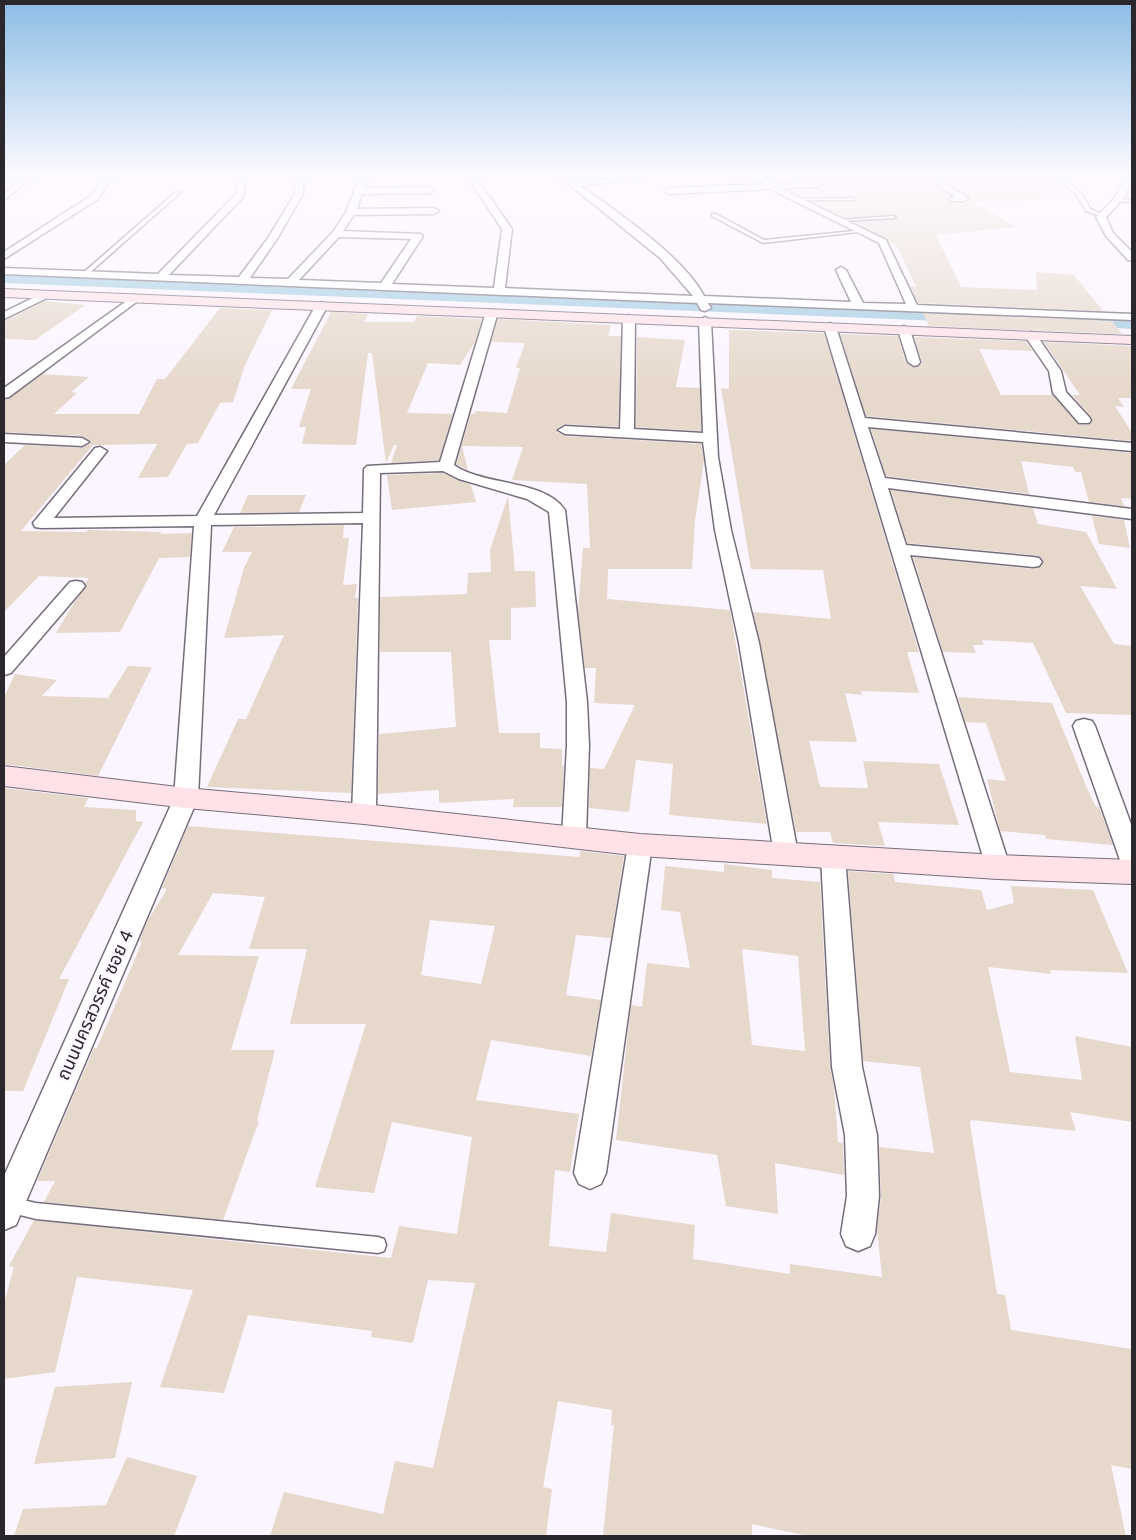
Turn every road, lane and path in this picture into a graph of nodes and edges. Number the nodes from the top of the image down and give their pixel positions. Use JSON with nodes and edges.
{"nodes":[{"id":1,"x":17,"y":248,"type":"edge"},
{"id":2,"x":115,"y":248,"type":"edge"},
{"id":3,"x":189,"y":248,"type":"edge"},
{"id":4,"x":266,"y":248,"type":"edge"},
{"id":5,"x":323,"y":248,"type":"edge"},
{"id":6,"x":410,"y":248,"type":"edge"},
{"id":7,"x":505,"y":248,"type":"edge"},
{"id":8,"x":653,"y":248,"type":"edge"},
{"id":9,"x":886,"y":248,"type":"edge"},
{"id":10,"x":1122,"y":248,"type":"edge"},
{"id":11,"x":4,"y":256,"type":"edge"},
{"id":12,"x":1132,"y":258,"type":"edge"},
{"id":13,"x":841,"y":270,"type":"dead end"},
{"id":14,"x":4,"y":272,"type":"edge"},
{"id":15,"x":85,"y":274,"type":"junction"},
{"id":16,"x":161,"y":277,"type":"junction"},
{"id":17,"x":242,"y":281,"type":"junction"},
{"id":18,"x":291,"y":282,"type":"junction"},
{"id":19,"x":385,"y":286,"type":"junction"},
{"id":20,"x":500,"y":292,"type":"junction"},
{"id":21,"x":4,"y":293,"type":"edge"},
{"id":22,"x":45,"y":295,"type":"junction"},
{"id":23,"x":135,"y":298,"type":"junction"},
{"id":24,"x":702,"y":299,"type":"junction"},
{"id":25,"x":322,"y":306,"type":"junction"},
{"id":26,"x":859,"y":306,"type":"junction"},
{"id":27,"x":913,"y":308,"type":"junction"},
{"id":28,"x":492,"y":312,"type":"junction"},
{"id":29,"x":4,"y":316,"type":"edge"},
{"id":30,"x":1132,"y":317,"type":"edge"},
{"id":31,"x":629,"y":318,"type":"junction"},
{"id":32,"x":707,"y":321,"type":"junction"},
{"id":33,"x":830,"y":327,"type":"junction"},
{"id":34,"x":904,"y":330,"type":"junction"},
{"id":35,"x":1031,"y":336,"type":"junction"},
{"id":36,"x":1132,"y":340,"type":"edge"},
{"id":37,"x":914,"y":362,"type":"dead end"},
{"id":38,"x":4,"y":394,"type":"edge"},
{"id":39,"x":1084,"y":420,"type":"dead end"},
{"id":40,"x":860,"y":422,"type":"junction"},
{"id":41,"x":565,"y":430,"type":"dead end"},
{"id":42,"x":628,"y":432,"type":"junction"},
{"id":43,"x":4,"y":438,"type":"edge"},
{"id":44,"x":710,"y":438,"type":"junction"},
{"id":45,"x":82,"y":442,"type":"dead end"},
{"id":46,"x":1132,"y":447,"type":"edge"},
{"id":47,"x":100,"y":451,"type":"dead end"},
{"id":48,"x":446,"y":466,"type":"junction"},
{"id":49,"x":878,"y":482,"type":"junction"},
{"id":50,"x":1132,"y":514,"type":"edge"},
{"id":51,"x":371,"y":518,"type":"junction"},
{"id":52,"x":203,"y":520,"type":"junction"},
{"id":53,"x":899,"y":549,"type":"junction"},
{"id":54,"x":1032,"y":562,"type":"dead end"},
{"id":55,"x":76,"y":586,"type":"dead end"},
{"id":56,"x":4,"y":669,"type":"edge"},
{"id":57,"x":1084,"y":726,"type":"dead end"},
{"id":58,"x":4,"y":776,"type":"edge"},
{"id":59,"x":186,"y":798,"type":"junction"},
{"id":60,"x":364,"y":814,"type":"junction"},
{"id":61,"x":574,"y":837,"type":"junction"},
{"id":62,"x":640,"y":845,"type":"junction"},
{"id":63,"x":786,"y":854,"type":"junction"},
{"id":64,"x":833,"y":857,"type":"junction"},
{"id":65,"x":1132,"y":860,"type":"edge"},
{"id":66,"x":998,"y":867,"type":"junction"},
{"id":67,"x":1132,"y":872,"type":"edge"},
{"id":68,"x":590,"y":1173,"type":"dead end"},
{"id":69,"x":5,"y":1209,"type":"edge"},
{"id":70,"x":858,"y":1234,"type":"dead end"},
{"id":71,"x":378,"y":1245,"type":"dead end"}],
"edges":[{"from":1,"to":11,"type":"street"},
{"from":2,"to":15,"type":"lane"},
{"from":3,"to":16,"type":"street"},
{"from":4,"to":17,"type":"street"},
{"from":5,"to":18,"type":"street"},
{"from":6,"to":19,"type":"street"},
{"from":7,"to":20,"type":"street"},
{"from":8,"to":24,"type":"street"},
{"from":9,"to":27,"type":"street"},
{"from":10,"to":12,"type":"street"},
{"from":13,"to":26,"type":"street"},
{"from":14,"to":15,"type":"street"},
{"from":15,"to":16,"type":"street"},
{"from":16,"to":17,"type":"street"},
{"from":17,"to":18,"type":"street"},
{"from":18,"to":19,"type":"street"},
{"from":19,"to":20,"type":"street"},
{"from":20,"to":24,"type":"street"},
{"from":21,"to":22,"type":"street"},
{"from":22,"to":23,"type":"street"},
{"from":22,"to":29,"type":"street"},
{"from":23,"to":25,"type":"street"},
{"from":23,"to":38,"type":"street"},
{"from":24,"to":26,"type":"street"},
{"from":24,"to":32,"type":"street"},
{"from":25,"to":28,"type":"street"},
{"from":25,"to":52,"type":"street"},
{"from":26,"to":27,"type":"street"},
{"from":27,"to":30,"type":"street"},
{"from":28,"to":31,"type":"street"},
{"from":28,"to":48,"type":"street"},
{"from":31,"to":32,"type":"street"},
{"from":31,"to":42,"type":"street"},
{"from":32,"to":33,"type":"street"},
{"from":32,"to":44,"type":"street"},
{"from":33,"to":34,"type":"street"},
{"from":33,"to":40,"type":"street"},
{"from":34,"to":35,"type":"street"},
{"from":34,"to":37,"type":"street"},
{"from":35,"to":36,"type":"street"},
{"from":35,"to":39,"type":"street"},
{"from":40,"to":46,"type":"street"},
{"from":40,"to":49,"type":"street"},
{"from":41,"to":42,"type":"street"},
{"from":42,"to":44,"type":"street"},
{"from":43,"to":45,"type":"street"},
{"from":44,"to":63,"type":"street"},
{"from":47,"to":52,"type":"street"},
{"from":48,"to":51,"type":"street"},
{"from":48,"to":61,"type":"street"},
{"from":49,"to":50,"type":"street"},
{"from":49,"to":53,"type":"street"},
{"from":51,"to":52,"type":"street"},
{"from":51,"to":60,"type":"street"},
{"from":52,"to":59,"type":"street"},
{"from":53,"to":54,"type":"street"},
{"from":53,"to":66,"type":"street"},
{"from":55,"to":56,"type":"street"},
{"from":57,"to":65,"type":"street"},
{"from":58,"to":59,"type":"street"},
{"from":59,"to":60,"type":"street"},
{"from":59,"to":69,"type":"street","name":"ถนนนครสวรรค์ ซอย 4"},
{"from":60,"to":61,"type":"street"},
{"from":61,"to":62,"type":"street"},
{"from":62,"to":63,"type":"street"},
{"from":62,"to":68,"type":"street"},
{"from":63,"to":64,"type":"street"},
{"from":64,"to":66,"type":"street"},
{"from":64,"to":70,"type":"street"},
{"from":66,"to":67,"type":"street"},
{"from":69,"to":71,"type":"lane"}]}
